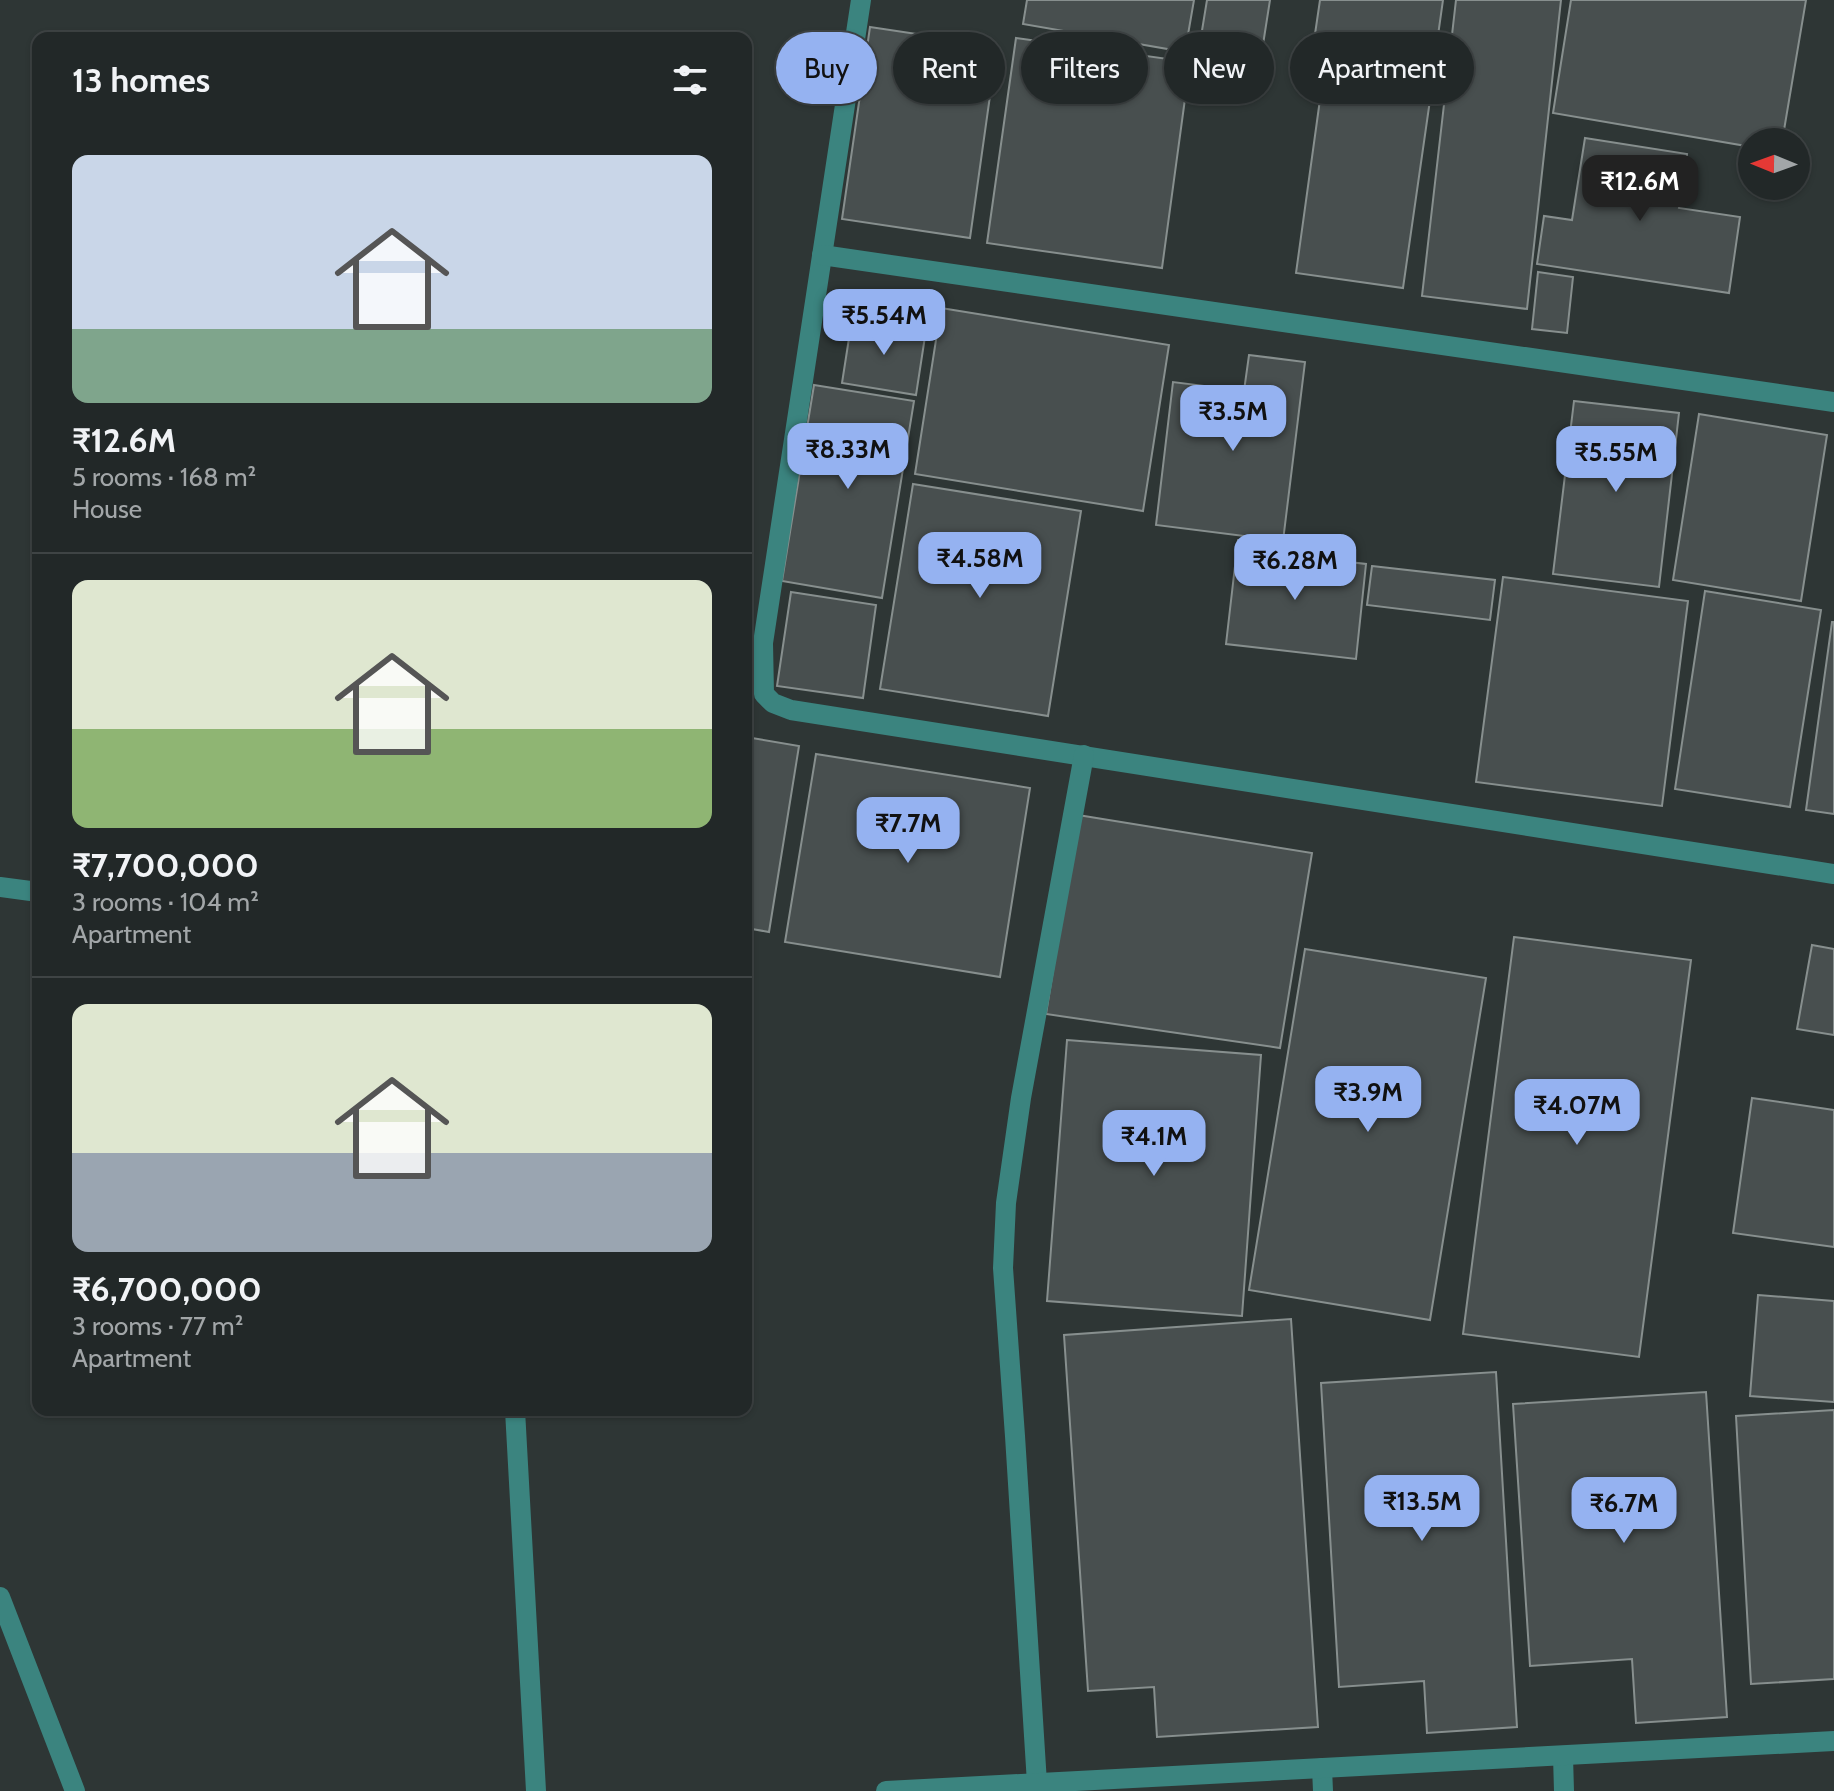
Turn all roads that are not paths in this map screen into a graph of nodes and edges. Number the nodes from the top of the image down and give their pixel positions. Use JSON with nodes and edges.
{"nodes":[{"id":1,"x":861,"y":0,"type":"edge"},
{"id":2,"x":822,"y":255,"type":"junction"},
{"id":3,"x":1834,"y":402,"type":"edge"},
{"id":4,"x":1084,"y":755,"type":"junction"},
{"id":5,"x":1834,"y":874,"type":"edge"},
{"id":6,"x":0,"y":887,"type":"edge"},
{"id":7,"x":32,"y":891,"type":"edge"},
{"id":8,"x":515,"y":1416,"type":"edge"},
{"id":9,"x":0,"y":1597,"type":"edge"},
{"id":10,"x":1834,"y":1741,"type":"edge"},
{"id":11,"x":1563,"y":1756,"type":"junction"},
{"id":12,"x":1322,"y":1768,"type":"junction"},
{"id":13,"x":1037,"y":1783,"type":"junction"},
{"id":14,"x":75,"y":1791,"type":"edge"},
{"id":15,"x":536,"y":1791,"type":"edge"},
{"id":16,"x":886,"y":1791,"type":"edge"},
{"id":17,"x":1323,"y":1791,"type":"edge"},
{"id":18,"x":1564,"y":1791,"type":"edge"}],
"edges":[{"from":1,"to":2,"type":"street"},
{"from":2,"to":3,"type":"street"},
{"from":2,"to":4,"type":"street"},
{"from":4,"to":5,"type":"street"},
{"from":4,"to":13,"type":"street"},
{"from":6,"to":7,"type":"street"},
{"from":8,"to":15,"type":"street"},
{"from":9,"to":14,"type":"street"},
{"from":10,"to":11,"type":"street"},
{"from":11,"to":12,"type":"street"},
{"from":11,"to":18,"type":"street"},
{"from":12,"to":13,"type":"street"},
{"from":12,"to":17,"type":"street"},
{"from":13,"to":16,"type":"street"}]}
